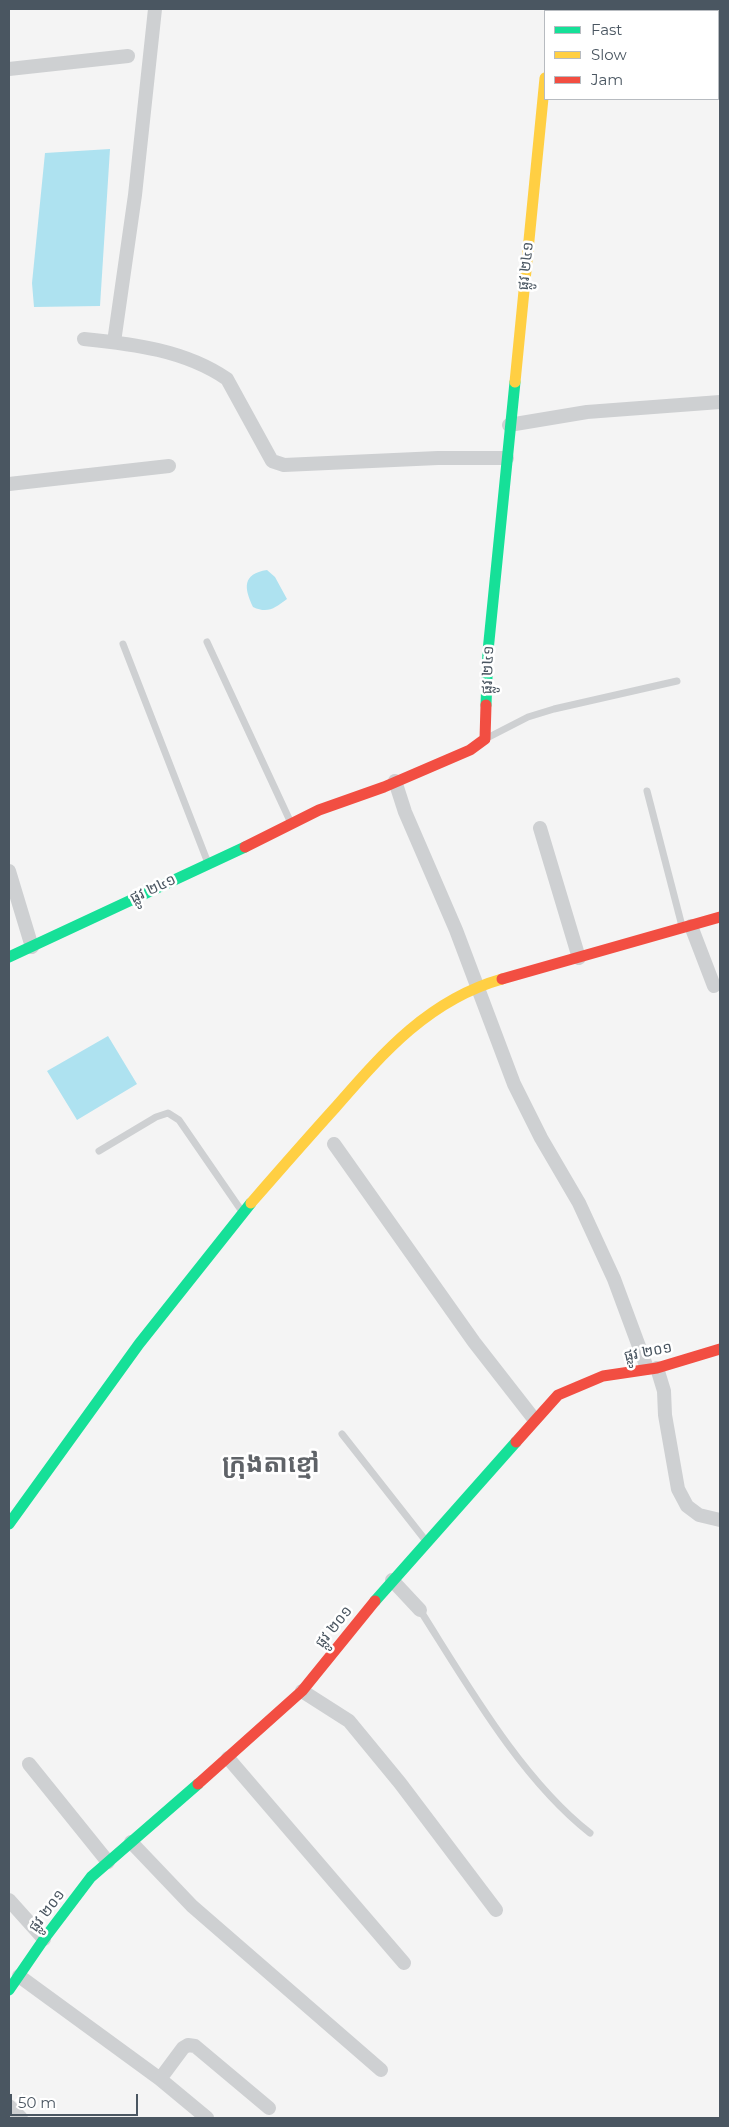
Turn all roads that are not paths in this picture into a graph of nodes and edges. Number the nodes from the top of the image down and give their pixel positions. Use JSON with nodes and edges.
{"nodes":[{"id":1,"x":155,"y":9,"type":"edge"},
{"id":2,"x":128,"y":56,"type":"dead end"},
{"id":3,"x":9,"y":69,"type":"edge"},
{"id":4,"x":544,"y":90,"type":"edge"},
{"id":5,"x":84,"y":339,"type":"dead end"},
{"id":6,"x":114,"y":342,"type":"junction"},
{"id":7,"x":720,"y":402,"type":"edge"},
{"id":8,"x":509,"y":426,"type":"junction"},
{"id":9,"x":507,"y":458,"type":"junction"},
{"id":10,"x":169,"y":466,"type":"dead end"},
{"id":11,"x":9,"y":484,"type":"edge"},
{"id":12,"x":207,"y":642,"type":"dead end"},
{"id":13,"x":123,"y":644,"type":"dead end"},
{"id":14,"x":677,"y":682,"type":"dead end"},
{"id":15,"x":486,"y":739,"type":"junction"},
{"id":16,"x":395,"y":781,"type":"junction"},
{"id":17,"x":647,"y":791,"type":"dead end"},
{"id":18,"x":291,"y":824,"type":"junction"},
{"id":19,"x":540,"y":828,"type":"dead end"},
{"id":20,"x":208,"y":864,"type":"junction"},
{"id":21,"x":9,"y":871,"type":"edge"},
{"id":22,"x":720,"y":917,"type":"edge"},
{"id":23,"x":687,"y":927,"type":"junction"},
{"id":24,"x":32,"y":947,"type":"junction"},
{"id":25,"x":9,"y":957,"type":"edge"},
{"id":26,"x":579,"y":958,"type":"junction"},
{"id":27,"x":478,"y":986,"type":"junction"},
{"id":28,"x":714,"y":986,"type":"dead end"},
{"id":29,"x":334,"y":1144,"type":"dead end"},
{"id":30,"x":99,"y":1151,"type":"dead end"},
{"id":31,"x":243,"y":1212,"type":"junction"},
{"id":32,"x":720,"y":1349,"type":"edge"},
{"id":33,"x":652,"y":1368,"type":"junction"},
{"id":34,"x":534,"y":1419,"type":"junction"},
{"id":35,"x":342,"y":1434,"type":"dead end"},
{"id":36,"x":720,"y":1520,"type":"edge"},
{"id":37,"x":9,"y":1524,"type":"edge"},
{"id":38,"x":426,"y":1541,"type":"junction"},
{"id":39,"x":392,"y":1580,"type":"junction"},
{"id":40,"x":420,"y":1610,"type":"joint"},
{"id":41,"x":302,"y":1691,"type":"junction"},
{"id":42,"x":228,"y":1758,"type":"junction"},
{"id":43,"x":29,"y":1764,"type":"dead end"},
{"id":44,"x":590,"y":1833,"type":"dead end"},
{"id":45,"x":131,"y":1842,"type":"junction"},
{"id":46,"x":108,"y":1862,"type":"junction"},
{"id":47,"x":9,"y":1900,"type":"edge"},
{"id":48,"x":496,"y":1910,"type":"dead end"},
{"id":49,"x":44,"y":1939,"type":"junction"},
{"id":50,"x":404,"y":1963,"type":"dead end"},
{"id":51,"x":19,"y":1976,"type":"junction"},
{"id":52,"x":9,"y":1990,"type":"edge"},
{"id":53,"x":381,"y":2070,"type":"dead end"},
{"id":54,"x":160,"y":2079,"type":"junction"},
{"id":55,"x":9,"y":2106,"type":"edge"},
{"id":56,"x":269,"y":2108,"type":"dead end"},
{"id":57,"x":21,"y":2118,"type":"edge"},
{"id":58,"x":207,"y":2118,"type":"edge"}],
"edges":[{"from":1,"to":6,"type":"street"},
{"from":2,"to":3,"type":"street"},
{"from":4,"to":8,"type":"street","name":"ផ្លូវ ២៤១"},
{"from":5,"to":6,"type":"street"},
{"from":6,"to":9,"type":"street"},
{"from":7,"to":8,"type":"street"},
{"from":8,"to":9,"type":"street","name":"ផ្លូវ ២៤១"},
{"from":9,"to":15,"type":"street","name":"ផ្លូវ ២៤១"},
{"from":10,"to":11,"type":"street"},
{"from":12,"to":18,"type":"lane"},
{"from":13,"to":20,"type":"lane"},
{"from":14,"to":15,"type":"lane"},
{"from":15,"to":16,"type":"street","name":"ផ្លូវ ២៤១"},
{"from":16,"to":18,"type":"street","name":"ផ្លូវ ២៤១"},
{"from":16,"to":27,"type":"street"},
{"from":17,"to":23,"type":"lane"},
{"from":18,"to":20,"type":"street","name":"ផ្លូវ ២៤១"},
{"from":19,"to":26,"type":"street"},
{"from":20,"to":24,"type":"street","name":"ផ្លូវ ២៤១"},
{"from":21,"to":24,"type":"street"},
{"from":22,"to":23,"type":"street"},
{"from":23,"to":26,"type":"street"},
{"from":23,"to":28,"type":"street"},
{"from":24,"to":25,"type":"street","name":"ផ្លូវ ២៤១"},
{"from":26,"to":27,"type":"street"},
{"from":27,"to":31,"type":"street"},
{"from":27,"to":33,"type":"street"},
{"from":29,"to":34,"type":"street"},
{"from":30,"to":31,"type":"lane"},
{"from":31,"to":37,"type":"street"},
{"from":32,"to":33,"type":"street","name":"ផ្លូវ ២០១"},
{"from":33,"to":34,"type":"street","name":"ផ្លូវ ២០១"},
{"from":33,"to":36,"type":"street"},
{"from":34,"to":38,"type":"street","name":"ផ្លូវ ២០១"},
{"from":35,"to":38,"type":"lane"},
{"from":38,"to":39,"type":"street","name":"ផ្លូវ ២០១"},
{"from":39,"to":40,"type":"street"},
{"from":39,"to":41,"type":"street","name":"ផ្លូវ ២០១"},
{"from":40,"to":44,"type":"lane"},
{"from":41,"to":42,"type":"street","name":"ផ្លូវ ២០១"},
{"from":41,"to":48,"type":"street"},
{"from":42,"to":45,"type":"street","name":"ផ្លូវ ២០១"},
{"from":42,"to":50,"type":"street"},
{"from":43,"to":46,"type":"street"},
{"from":45,"to":46,"type":"street","name":"ផ្លូវ ២០១"},
{"from":45,"to":53,"type":"street"},
{"from":46,"to":49,"type":"street","name":"ផ្លូវ ២០១"},
{"from":47,"to":49,"type":"street"},
{"from":49,"to":51,"type":"street","name":"ផ្លូវ ២០១"},
{"from":51,"to":52,"type":"street","name":"ផ្លូវ ២០១"},
{"from":51,"to":54,"type":"street"},
{"from":54,"to":56,"type":"street"},
{"from":54,"to":58,"type":"street"},
{"from":55,"to":57,"type":"street"}]}
